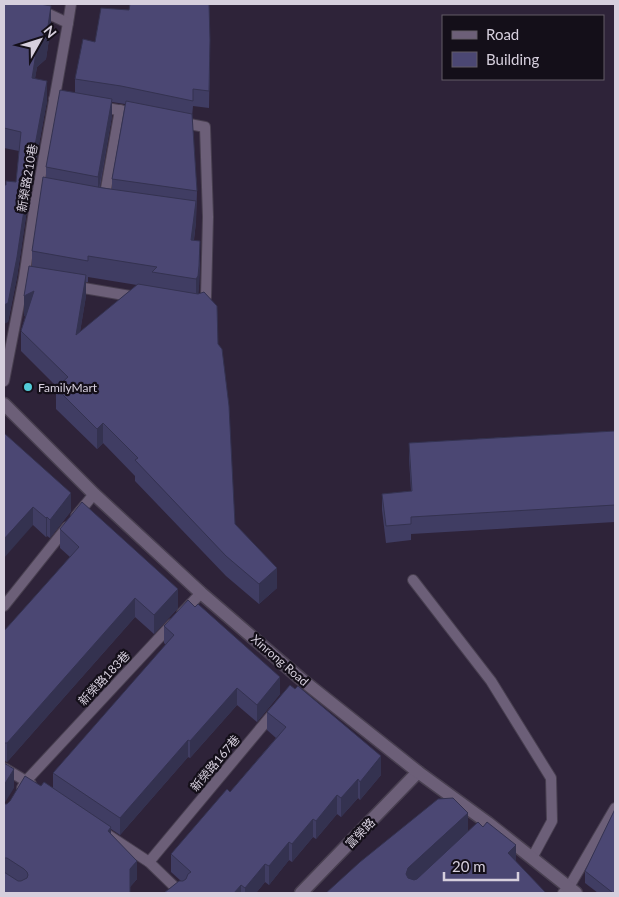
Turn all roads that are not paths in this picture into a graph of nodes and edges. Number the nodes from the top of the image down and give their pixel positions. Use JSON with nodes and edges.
{"nodes":[{"id":1,"x":27,"y":4,"type":"edge"},
{"id":2,"x":71,"y":4,"type":"edge"},
{"id":3,"x":68,"y":23,"type":"junction"},
{"id":4,"x":54,"y":99,"type":"junction"},
{"id":5,"x":120,"y":110,"type":"junction"},
{"id":6,"x":148,"y":116,"type":"edge"},
{"id":7,"x":167,"y":119,"type":"edge"},
{"id":8,"x":104,"y":202,"type":"edge"},
{"id":9,"x":63,"y":284,"type":"edge"},
{"id":10,"x":150,"y":299,"type":"edge"},
{"id":11,"x":190,"y":306,"type":"edge"},
{"id":12,"x":4,"y":381,"type":"edge"},
{"id":13,"x":4,"y":404,"type":"edge"},
{"id":14,"x":94,"y":494,"type":"junction"},
{"id":15,"x":413,"y":580,"type":"dead end"},
{"id":16,"x":201,"y":592,"type":"junction"},
{"id":17,"x":4,"y":606,"type":"edge"},
{"id":18,"x":282,"y":702,"type":"edge"},
{"id":19,"x":4,"y":768,"type":"edge"},
{"id":20,"x":418,"y":772,"type":"junction"},
{"id":21,"x":26,"y":781,"type":"junction"},
{"id":22,"x":42,"y":792,"type":"edge"},
{"id":23,"x":17,"y":795,"type":"edge"},
{"id":24,"x":615,"y":808,"type":"edge"},
{"id":25,"x":100,"y":830,"type":"edge"},
{"id":26,"x":532,"y":858,"type":"junction"},
{"id":27,"x":149,"y":862,"type":"junction"},
{"id":28,"x":570,"y":891,"type":"edge"},
{"id":29,"x":181,"y":893,"type":"edge"},
{"id":30,"x":301,"y":893,"type":"edge"}],
"edges":[{"from":1,"to":3,"type":"lane"},
{"from":2,"to":3,"type":"lane","name":"新榮路210巷"},
{"from":3,"to":4,"type":"lane","name":"新榮路210巷"},
{"from":4,"to":5,"type":"lane"},
{"from":4,"to":12,"type":"lane","name":"新榮路210巷"},
{"from":5,"to":6,"type":"lane"},
{"from":5,"to":8,"type":"lane"},
{"from":7,"to":11,"type":"lane"},
{"from":9,"to":10,"type":"lane"},
{"from":13,"to":14,"type":"street","name":"Xinrong Road"},
{"from":14,"to":16,"type":"street","name":"Xinrong Road"},
{"from":14,"to":17,"type":"lane"},
{"from":15,"to":26,"type":"lane"},
{"from":16,"to":20,"type":"street","name":"Xinrong Road"},
{"from":16,"to":21,"type":"lane","name":"新榮路183巷"},
{"from":18,"to":27,"type":"lane","name":"新榮路167巷"},
{"from":19,"to":21,"type":"lane"},
{"from":20,"to":26,"type":"street","name":"Xinrong Road"},
{"from":20,"to":30,"type":"street","name":"富榮路"},
{"from":21,"to":22,"type":"lane"},
{"from":21,"to":23,"type":"lane","name":"新榮路183巷"},
{"from":24,"to":28,"type":"lane"},
{"from":25,"to":27,"type":"lane"},
{"from":26,"to":28,"type":"street","name":"Xinrong Road"},
{"from":27,"to":29,"type":"lane"}]}
